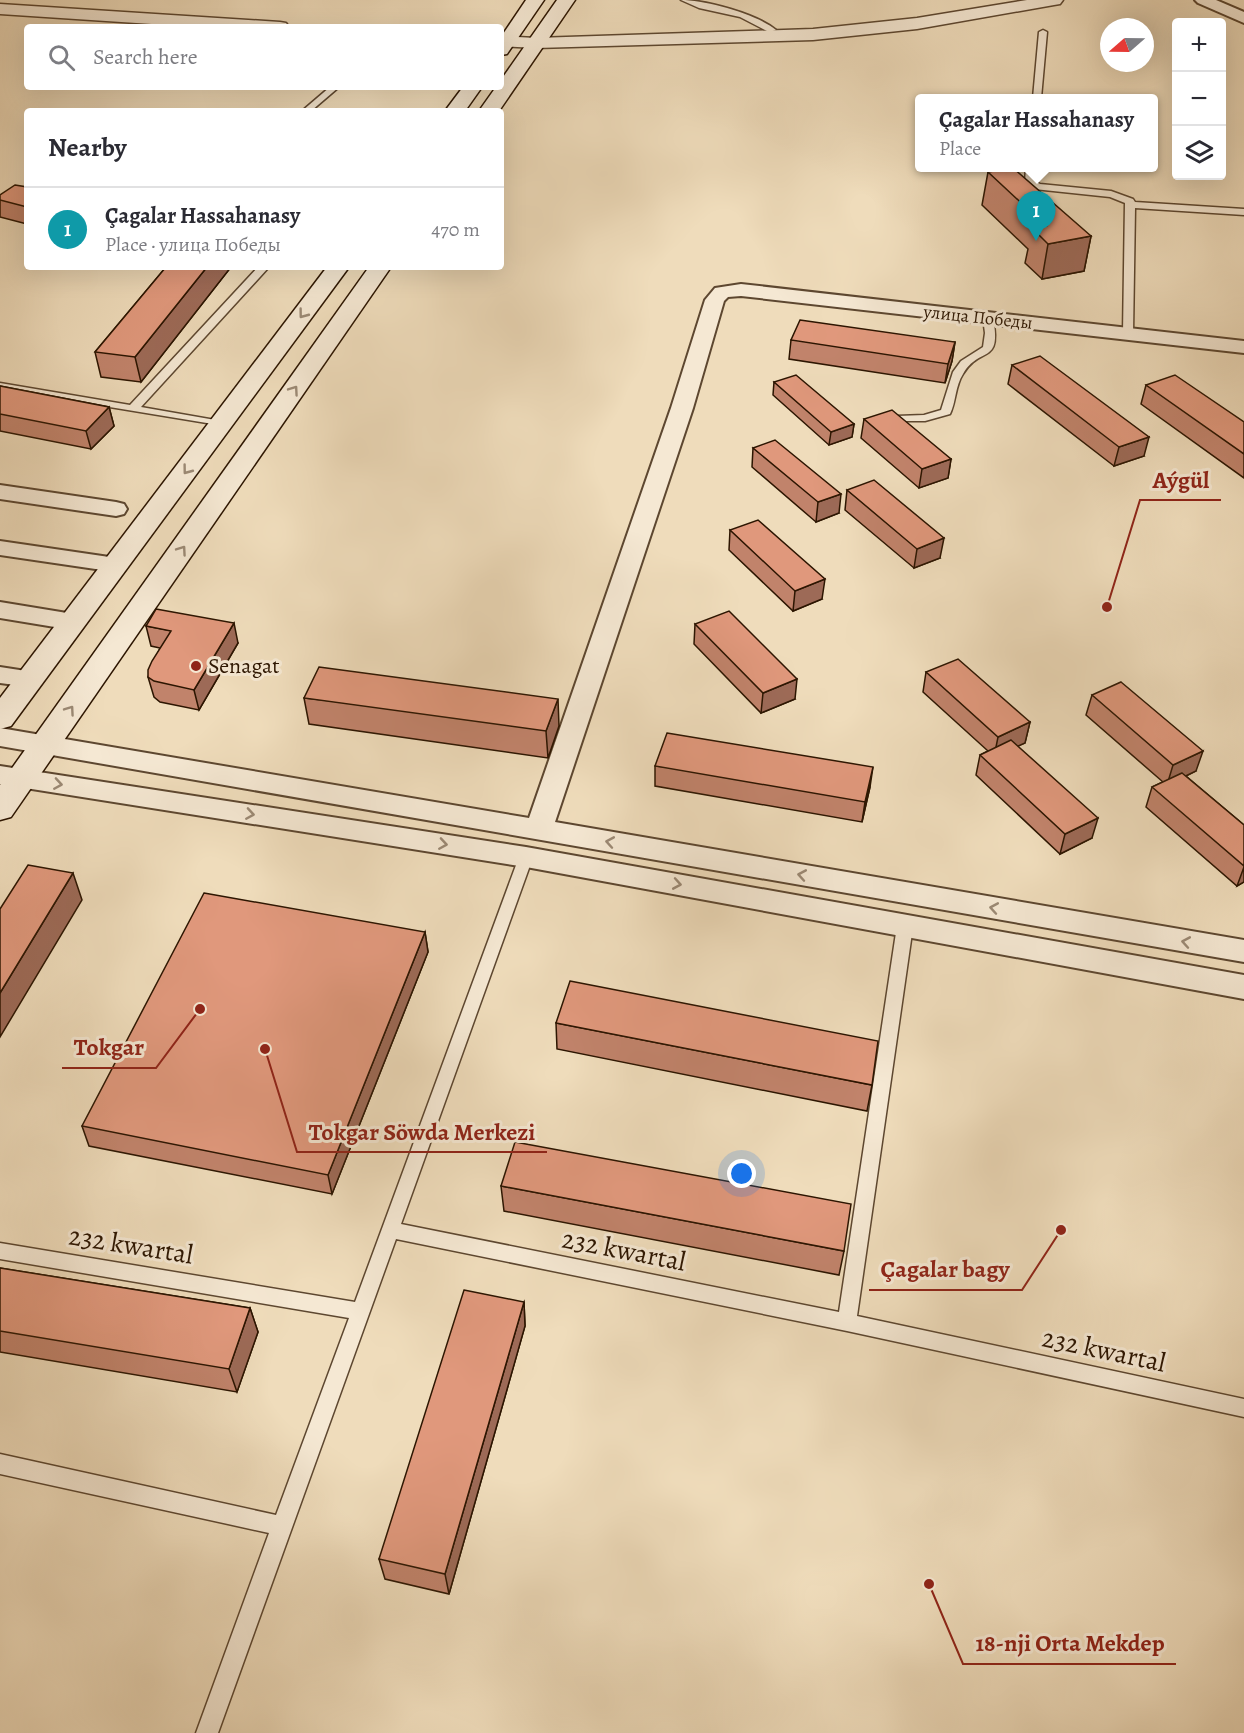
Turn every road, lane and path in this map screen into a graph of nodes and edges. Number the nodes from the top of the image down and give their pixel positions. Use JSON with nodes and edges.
{"nodes":[{"id":1,"x":535,"y":0,"type":"edge"},
{"id":2,"x":566,"y":0,"type":"edge"},
{"id":3,"x":685,"y":0,"type":"edge"},
{"id":4,"x":1006,"y":0,"type":"edge"},
{"id":5,"x":1054,"y":0,"type":"edge"},
{"id":6,"x":1203,"y":0,"type":"edge"},
{"id":7,"x":0,"y":9,"type":"edge"},
{"id":8,"x":1244,"y":18,"type":"edge"},
{"id":9,"x":233,"y":24,"type":"edge"},
{"id":10,"x":772,"y":30,"type":"junction"},
{"id":11,"x":1043,"y":32,"type":"dead end"},
{"id":12,"x":540,"y":39,"type":"junction"},
{"id":13,"x":504,"y":43,"type":"edge"},
{"id":14,"x":504,"y":44,"type":"edge"},
{"id":15,"x":331,"y":90,"type":"edge"},
{"id":16,"x":471,"y":90,"type":"edge"},
{"id":17,"x":504,"y":90,"type":"edge"},
{"id":18,"x":504,"y":90,"type":"edge"},
{"id":19,"x":1037,"y":94,"type":"edge"},
{"id":20,"x":310,"y":108,"type":"edge"},
{"id":21,"x":457,"y":108,"type":"edge"},
{"id":22,"x":491,"y":108,"type":"edge"},
{"id":23,"x":1031,"y":172,"type":"edge"},
{"id":24,"x":1132,"y":205,"type":"junction"},
{"id":25,"x":1244,"y":212,"type":"edge"},
{"id":26,"x":261,"y":270,"type":"edge"},
{"id":27,"x":336,"y":270,"type":"edge"},
{"id":28,"x":378,"y":270,"type":"edge"},
{"id":29,"x":988,"y":318,"type":"junction"},
{"id":30,"x":1128,"y":333,"type":"junction"},
{"id":31,"x":1244,"y":347,"type":"edge"},
{"id":32,"x":0,"y":386,"type":"edge"},
{"id":33,"x":133,"y":409,"type":"junction"},
{"id":34,"x":897,"y":419,"type":"edge"},
{"id":35,"x":221,"y":424,"type":"junction"},
{"id":36,"x":0,"y":492,"type":"edge"},
{"id":37,"x":116,"y":509,"type":"dead end"},
{"id":38,"x":0,"y":548,"type":"edge"},
{"id":39,"x":116,"y":565,"type":"junction"},
{"id":40,"x":0,"y":610,"type":"edge"},
{"id":41,"x":73,"y":622,"type":"junction"},
{"id":42,"x":0,"y":675,"type":"edge"},
{"id":43,"x":30,"y":679,"type":"junction"},
{"id":44,"x":0,"y":719,"type":"edge"},
{"id":45,"x":0,"y":737,"type":"edge"},
{"id":46,"x":45,"y":745,"type":"junction"},
{"id":47,"x":11,"y":777,"type":"edge"},
{"id":48,"x":0,"y":809,"type":"edge"},
{"id":49,"x":539,"y":830,"type":"junction"},
{"id":50,"x":526,"y":857,"type":"junction"},
{"id":51,"x":905,"y":926,"type":"junction"},
{"id":52,"x":1244,"y":951,"type":"edge"},
{"id":53,"x":1244,"y":987,"type":"edge"},
{"id":54,"x":390,"y":1230,"type":"junction"},
{"id":55,"x":0,"y":1251,"type":"edge"},
{"id":56,"x":360,"y":1311,"type":"junction"},
{"id":57,"x":847,"y":1322,"type":"junction"},
{"id":58,"x":1244,"y":1408,"type":"edge"},
{"id":59,"x":0,"y":1464,"type":"edge"},
{"id":60,"x":282,"y":1526,"type":"junction"},
{"id":61,"x":207,"y":1733,"type":"edge"}],
"edges":[{"from":1,"to":13,"type":"main road"},
{"from":2,"to":12,"type":"main road"},
{"from":3,"to":10,"type":"lane"},
{"from":4,"to":10,"type":"main road"},
{"from":5,"to":12,"type":"main road"},
{"from":6,"to":8,"type":"street"},
{"from":7,"to":9,"type":"main road"},
{"from":10,"to":12,"type":"main road"},
{"from":11,"to":19,"type":"lane"},
{"from":12,"to":14,"type":"main road"},
{"from":12,"to":18,"type":"main road"},
{"from":15,"to":20,"type":"lane"},
{"from":16,"to":21,"type":"main road"},
{"from":17,"to":22,"type":"main road"},
{"from":23,"to":24,"type":"lane"},
{"from":24,"to":25,"type":"lane"},
{"from":24,"to":30,"type":"lane"},
{"from":26,"to":33,"type":"lane"},
{"from":27,"to":35,"type":"main road","one_way":true},
{"from":46,"to":28,"type":"main road","one_way":true},
{"from":29,"to":30,"type":"street","name":"улица Победы"},
{"from":29,"to":34,"type":"lane"},
{"from":29,"to":49,"type":"street","name":"улица Победы"},
{"from":30,"to":31,"type":"street","name":"улица Победы"},
{"from":32,"to":33,"type":"lane"},
{"from":33,"to":35,"type":"lane"},
{"from":35,"to":39,"type":"main road","one_way":true},
{"from":36,"to":37,"type":"street"},
{"from":38,"to":39,"type":"street"},
{"from":39,"to":41,"type":"main road"},
{"from":40,"to":41,"type":"street"},
{"from":41,"to":43,"type":"main road"},
{"from":42,"to":43,"type":"street"},
{"from":43,"to":44,"type":"main road"},
{"from":45,"to":46,"type":"street"},
{"from":46,"to":47,"type":"main road"},
{"from":46,"to":49,"type":"street"},
{"from":47,"to":48,"type":"main road"},
{"from":47,"to":50,"type":"street","one_way":true},
{"from":52,"to":49,"type":"street","one_way":true},
{"from":50,"to":51,"type":"street","one_way":true},
{"from":50,"to":54,"type":"lane"},
{"from":51,"to":53,"type":"street"},
{"from":51,"to":57,"type":"lane"},
{"from":54,"to":56,"type":"lane"},
{"from":54,"to":57,"type":"lane","name":"232 kwartal"},
{"from":55,"to":56,"type":"lane","name":"232 kwartal"},
{"from":56,"to":60,"type":"lane"},
{"from":57,"to":58,"type":"lane","name":"232 kwartal"},
{"from":59,"to":60,"type":"lane"},
{"from":60,"to":61,"type":"lane"}]}
